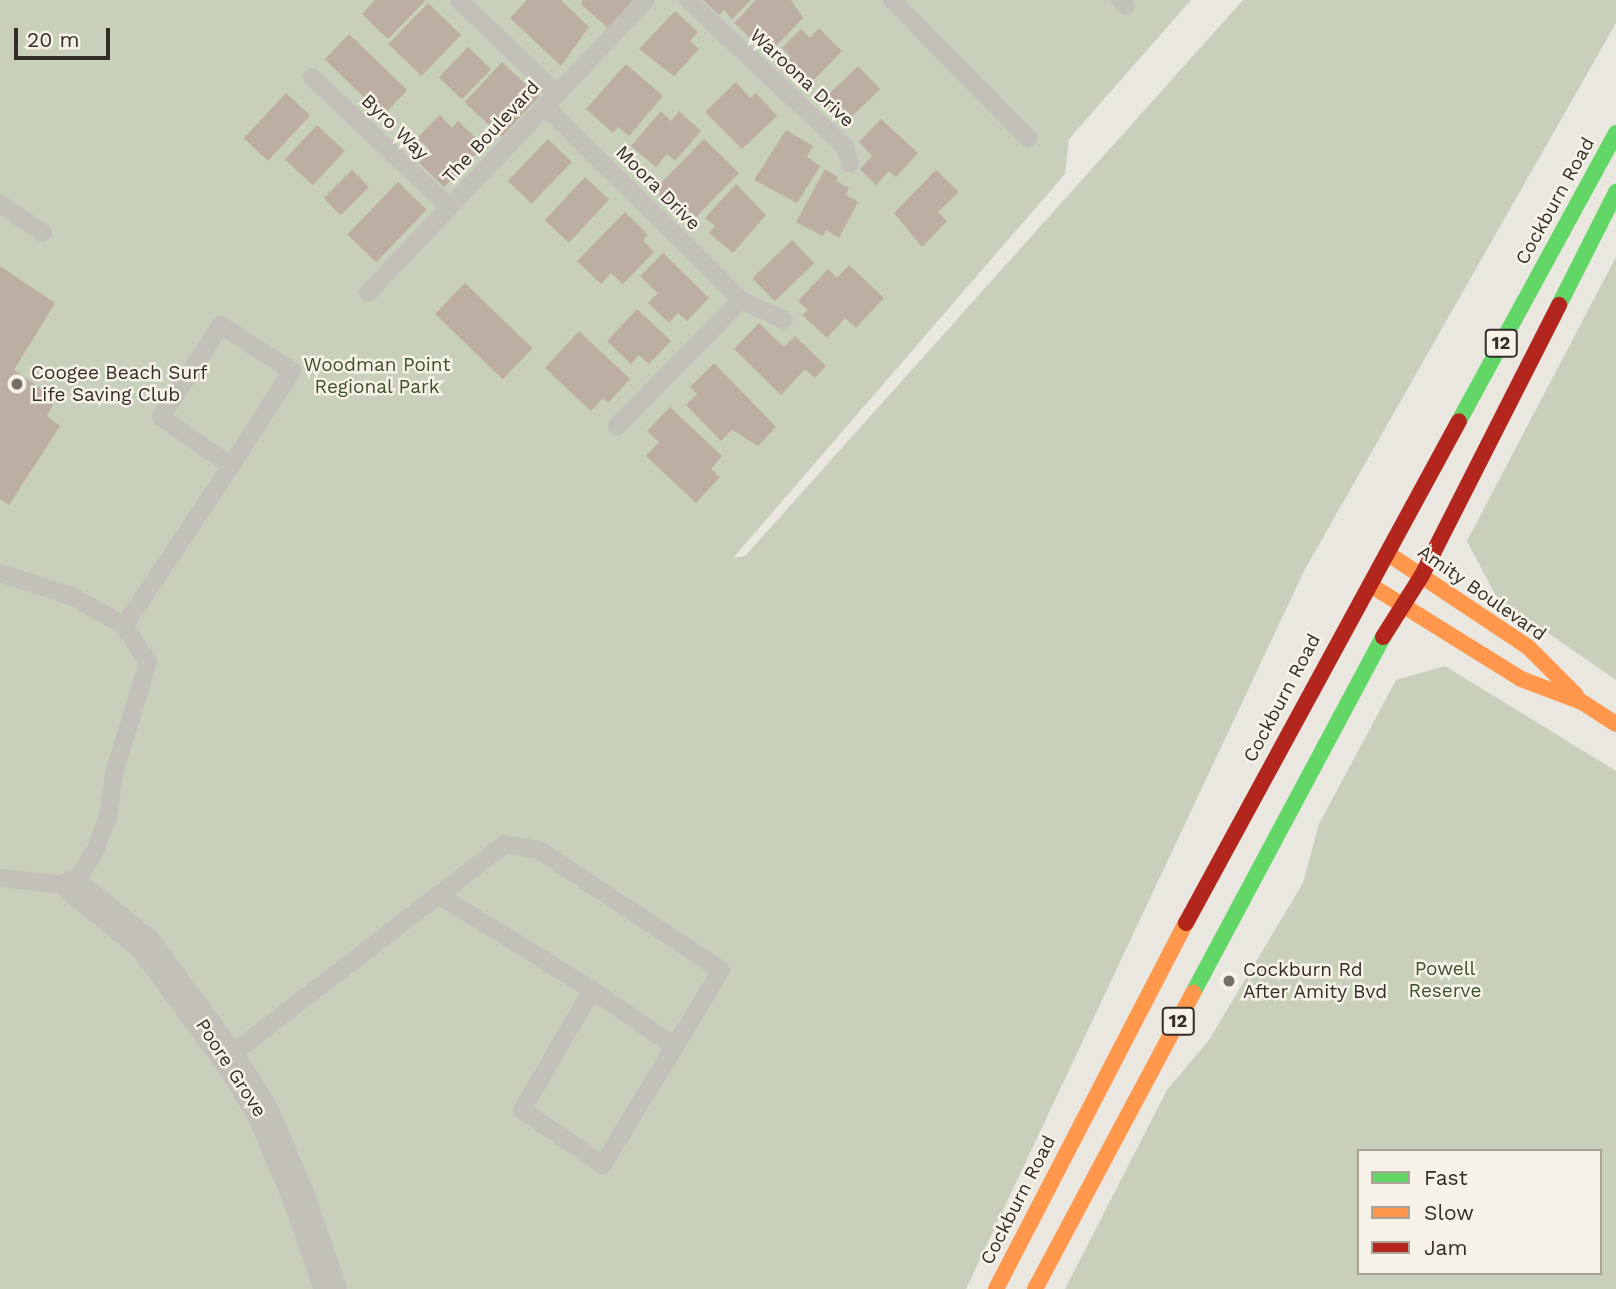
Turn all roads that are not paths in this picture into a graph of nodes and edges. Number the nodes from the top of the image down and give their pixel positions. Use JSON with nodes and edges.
{"nodes":[{"id":1,"x":459,"y":0,"type":"edge"},
{"id":2,"x":646,"y":0,"type":"edge"},
{"id":3,"x":688,"y":0,"type":"edge"},
{"id":4,"x":892,"y":0,"type":"edge"},
{"id":5,"x":312,"y":77,"type":"dead end"},
{"id":6,"x":551,"y":100,"type":"junction"},
{"id":7,"x":1616,"y":133,"type":"edge"},
{"id":8,"x":1028,"y":138,"type":"dead end"},
{"id":9,"x":850,"y":163,"type":"dead end"},
{"id":10,"x":1616,"y":192,"type":"edge"},
{"id":11,"x":0,"y":204,"type":"edge"},
{"id":12,"x":449,"y":207,"type":"junction"},
{"id":13,"x":43,"y":233,"type":"dead end"},
{"id":14,"x":368,"y":293,"type":"dead end"},
{"id":15,"x":741,"y":300,"type":"junction"},
{"id":16,"x":784,"y":320,"type":"dead end"},
{"id":17,"x":617,"y":426,"type":"dead end"},
{"id":18,"x":231,"y":466,"type":"junction"},
{"id":19,"x":1384,"y":552,"type":"junction"},
{"id":20,"x":0,"y":573,"type":"edge"},
{"id":21,"x":1422,"y":575,"type":"junction"},
{"id":22,"x":1367,"y":584,"type":"junction"},
{"id":23,"x":1404,"y":606,"type":"junction"},
{"id":24,"x":124,"y":626,"type":"junction"},
{"id":25,"x":1582,"y":702,"type":"junction"},
{"id":26,"x":1616,"y":724,"type":"edge"},
{"id":27,"x":0,"y":878,"type":"edge"},
{"id":28,"x":73,"y":886,"type":"junction"},
{"id":29,"x":439,"y":895,"type":"junction"},
{"id":30,"x":592,"y":990,"type":"junction"},
{"id":31,"x":674,"y":1046,"type":"junction"},
{"id":32,"x":228,"y":1057,"type":"junction"},
{"id":33,"x":330,"y":1289,"type":"edge"},
{"id":34,"x":996,"y":1289,"type":"edge"},
{"id":35,"x":1035,"y":1289,"type":"edge"}],
"edges":[{"from":1,"to":6,"type":"lane","name":"Moora Drive"},
{"from":2,"to":6,"type":"lane","name":"The Boulevard"},
{"from":3,"to":9,"type":"lane","name":"Waroona Drive"},
{"from":4,"to":8,"type":"lane"},
{"from":5,"to":12,"type":"lane","name":"Byro Way"},
{"from":6,"to":12,"type":"lane","name":"The Boulevard"},
{"from":6,"to":15,"type":"lane","name":"Moora Drive"},
{"from":7,"to":19,"type":"main road","name":"Cockburn Road","number":"12"},
{"from":10,"to":21,"type":"main road","number":"12"},
{"from":11,"to":13,"type":"lane"},
{"from":12,"to":14,"type":"lane","name":"The Boulevard"},
{"from":15,"to":16,"type":"lane","name":"Moora Drive"},
{"from":15,"to":17,"type":"lane"},
{"from":18,"to":18,"type":"lane"},
{"from":18,"to":24,"type":"lane"},
{"from":19,"to":21,"type":"main road","name":"Amity Boulevard"},
{"from":19,"to":22,"type":"main road","name":"Cockburn Road","number":"12"},
{"from":20,"to":24,"type":"lane"},
{"from":21,"to":23,"type":"main road","number":"12"},
{"from":21,"to":25,"type":"main road","name":"Amity Boulevard"},
{"from":22,"to":23,"type":"main road","name":"Amity Boulevard"},
{"from":22,"to":34,"type":"main road","name":"Cockburn Road","number":"12"},
{"from":23,"to":25,"type":"main road","name":"Amity Boulevard"},
{"from":23,"to":35,"type":"main road","number":"12"},
{"from":24,"to":28,"type":"lane"},
{"from":25,"to":26,"type":"main road","name":"Amity Boulevard"},
{"from":27,"to":28,"type":"lane"},
{"from":28,"to":32,"type":"street","name":"Poore Grove"},
{"from":29,"to":30,"type":"lane"},
{"from":29,"to":31,"type":"lane"},
{"from":29,"to":32,"type":"lane"},
{"from":30,"to":31,"type":"lane"},
{"from":30,"to":31,"type":"lane"},
{"from":32,"to":33,"type":"street","name":"Poore Grove"}]}
